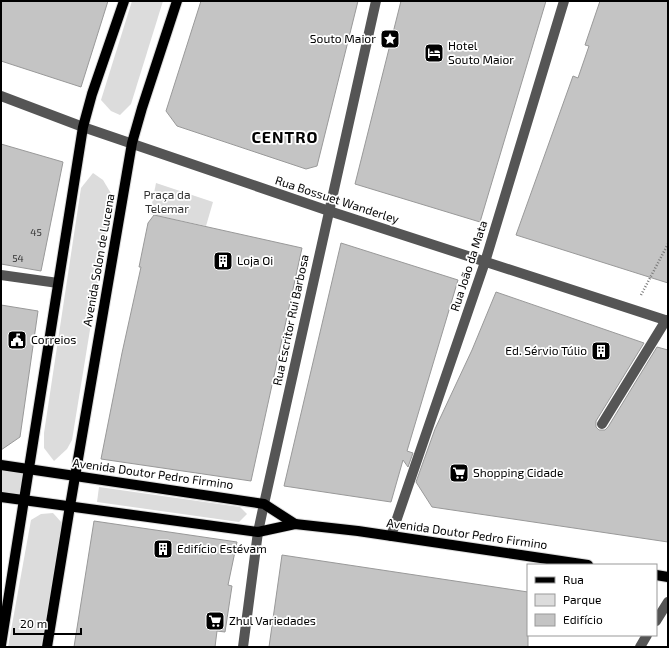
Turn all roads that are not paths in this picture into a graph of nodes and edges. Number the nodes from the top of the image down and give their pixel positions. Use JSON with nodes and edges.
{"nodes":[{"id":1,"x":124,"y":1,"type":"edge"},
{"id":2,"x":177,"y":1,"type":"edge"},
{"id":3,"x":376,"y":1,"type":"edge"},
{"id":4,"x":564,"y":1,"type":"edge"},
{"id":5,"x":1,"y":96,"type":"edge"},
{"id":6,"x":83,"y":127,"type":"junction"},
{"id":7,"x":132,"y":144,"type":"junction"},
{"id":8,"x":329,"y":211,"type":"junction"},
{"id":9,"x":485,"y":262,"type":"junction"},
{"id":10,"x":1,"y":275,"type":"edge"},
{"id":11,"x":58,"y":283,"type":"junction"},
{"id":12,"x":667,"y":320,"type":"edge"},
{"id":13,"x":602,"y":424,"type":"dead end"},
{"id":14,"x":1,"y":465,"type":"edge"},
{"id":15,"x":30,"y":469,"type":"junction"},
{"id":16,"x":76,"y":476,"type":"junction"},
{"id":17,"x":1,"y":497,"type":"edge"},
{"id":18,"x":24,"y":500,"type":"junction"},
{"id":19,"x":264,"y":504,"type":"junction"},
{"id":20,"x":70,"y":506,"type":"junction"},
{"id":21,"x":294,"y":524,"type":"junction"},
{"id":22,"x":258,"y":532,"type":"junction"},
{"id":23,"x":391,"y":536,"type":"junction"},
{"id":24,"x":581,"y":564,"type":"edge"},
{"id":25,"x":657,"y":575,"type":"edge"},
{"id":26,"x":668,"y":577,"type":"edge"},
{"id":27,"x":668,"y":602,"type":"edge"},
{"id":28,"x":657,"y":619,"type":"edge"},
{"id":29,"x":646,"y":636,"type":"edge"},
{"id":30,"x":1,"y":644,"type":"edge"},
{"id":31,"x":47,"y":647,"type":"edge"},
{"id":32,"x":243,"y":647,"type":"edge"},
{"id":33,"x":640,"y":647,"type":"edge"}],
"edges":[{"from":1,"to":6,"type":"main road"},
{"from":2,"to":7,"type":"main road","name":"Avenida Solon de Lucena"},
{"from":3,"to":8,"type":"street","name":"Rua Escritor Rui Barbosa"},
{"from":4,"to":9,"type":"street","name":"Rua João da Mata"},
{"from":5,"to":6,"type":"street","name":"Rua Bossuet Wanderley"},
{"from":6,"to":7,"type":"street","name":"Rua Bossuet Wanderley"},
{"from":6,"to":11,"type":"main road"},
{"from":7,"to":8,"type":"street","name":"Rua Bossuet Wanderley"},
{"from":7,"to":16,"type":"main road","name":"Avenida Solon de Lucena"},
{"from":8,"to":9,"type":"street","name":"Rua Bossuet Wanderley"},
{"from":8,"to":19,"type":"street","name":"Rua Escritor Rui Barbosa"},
{"from":9,"to":12,"type":"street","name":"Rua Bossuet Wanderley"},
{"from":9,"to":23,"type":"street","name":"Rua João da Mata"},
{"from":10,"to":11,"type":"street"},
{"from":11,"to":15,"type":"main road"},
{"from":12,"to":13,"type":"street"},
{"from":14,"to":15,"type":"main road","name":"Avenida Doutor Pedro Firmino"},
{"from":15,"to":16,"type":"main road","name":"Avenida Doutor Pedro Firmino"},
{"from":15,"to":18,"type":"main road"},
{"from":16,"to":19,"type":"main road","name":"Avenida Doutor Pedro Firmino"},
{"from":16,"to":20,"type":"main road","name":"Avenida Solon de Lucena"},
{"from":17,"to":18,"type":"main road","name":"Avenida Doutor Pedro Firmino"},
{"from":18,"to":20,"type":"main road","name":"Avenida Doutor Pedro Firmino"},
{"from":18,"to":30,"type":"main road"},
{"from":19,"to":21,"type":"main road","name":"Avenida Doutor Pedro Firmino"},
{"from":19,"to":22,"type":"street","name":"Rua Escritor Rui Barbosa"},
{"from":20,"to":22,"type":"main road","name":"Avenida Doutor Pedro Firmino"},
{"from":20,"to":31,"type":"main road","name":"Avenida Solon de Lucena"},
{"from":21,"to":22,"type":"main road","name":"Avenida Doutor Pedro Firmino"},
{"from":21,"to":23,"type":"main road","name":"Avenida Doutor Pedro Firmino"},
{"from":22,"to":32,"type":"street","name":"Rua Escritor Rui Barbosa"},
{"from":23,"to":24,"type":"main road","name":"Avenida Doutor Pedro Firmino"},
{"from":25,"to":26,"type":"main road"},
{"from":27,"to":28,"type":"street"},
{"from":29,"to":33,"type":"street"}]}
